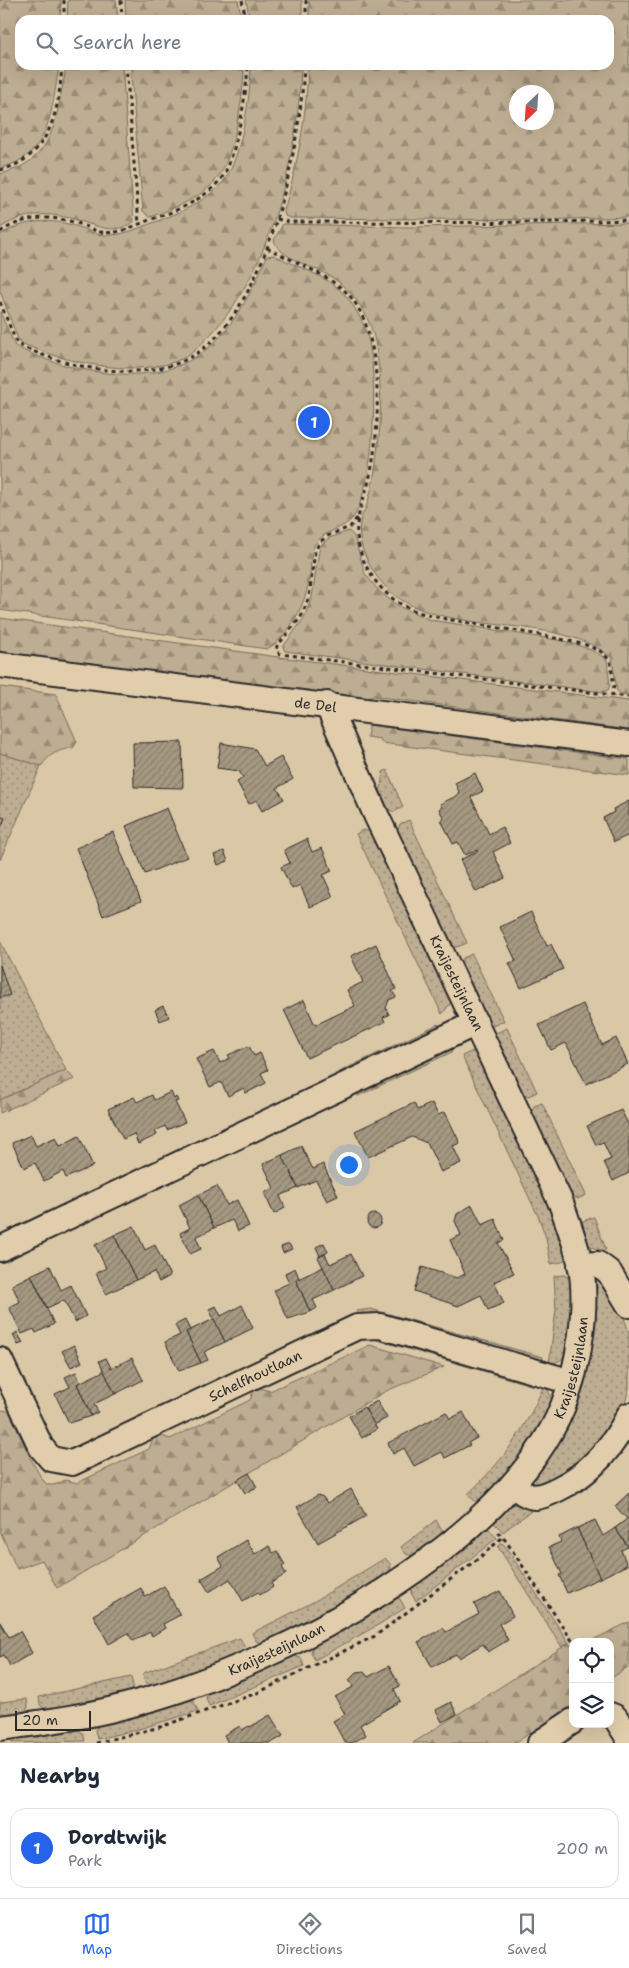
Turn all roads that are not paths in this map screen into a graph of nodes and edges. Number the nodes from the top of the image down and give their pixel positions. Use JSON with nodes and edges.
{"nodes":[{"id":1,"x":0,"y":664,"type":"edge"},
{"id":2,"x":327,"y":704,"type":"junction"},
{"id":3,"x":629,"y":744,"type":"edge"},
{"id":4,"x":476,"y":1023,"type":"junction"},
{"id":5,"x":0,"y":1249,"type":"edge"},
{"id":6,"x":580,"y":1265,"type":"junction"},
{"id":7,"x":629,"y":1305,"type":"edge"},
{"id":8,"x":0,"y":1360,"type":"edge"},
{"id":9,"x":571,"y":1382,"type":"junction"},
{"id":10,"x":629,"y":1415,"type":"edge"},
{"id":11,"x":512,"y":1485,"type":"junction"},
{"id":12,"x":614,"y":1717,"type":"edge"},
{"id":13,"x":569,"y":1724,"type":"edge"},
{"id":14,"x":0,"y":1728,"type":"edge"},
{"id":15,"x":629,"y":1738,"type":"edge"},
{"id":16,"x":540,"y":1743,"type":"edge"}],
"edges":[{"from":1,"to":2,"type":"street","name":"de Del"},
{"from":2,"to":3,"type":"street","name":"de Del"},
{"from":2,"to":4,"type":"street","name":"Kraijesteijnlaan"},
{"from":4,"to":5,"type":"street"},
{"from":4,"to":6,"type":"street","name":"Kraijesteijnlaan"},
{"from":6,"to":7,"type":"street"},
{"from":6,"to":9,"type":"street","name":"Kraijesteijnlaan"},
{"from":8,"to":9,"type":"street","name":"Schelfhoutlaan"},
{"from":9,"to":11,"type":"street","name":"Kraijesteijnlaan"},
{"from":10,"to":11,"type":"street"},
{"from":11,"to":14,"type":"street","name":"Kraijesteijnlaan"},
{"from":12,"to":15,"type":"street"},
{"from":13,"to":16,"type":"street"}]}
